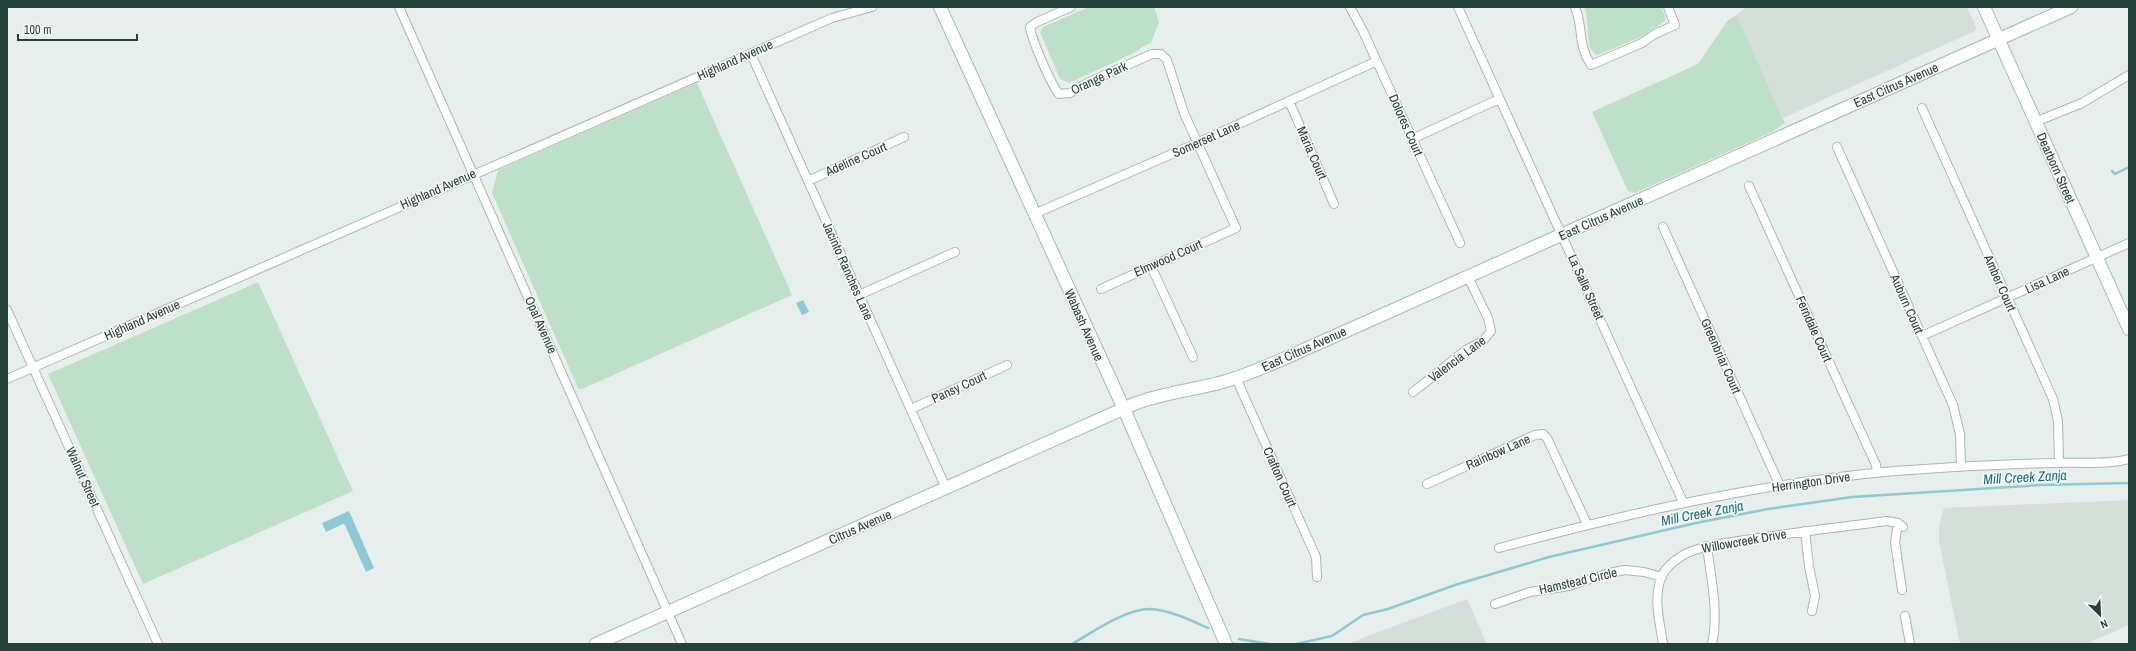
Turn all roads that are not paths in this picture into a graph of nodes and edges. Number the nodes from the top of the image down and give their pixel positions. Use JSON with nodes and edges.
{"nodes":[{"id":1,"x":399,"y":7,"type":"edge"},
{"id":2,"x":872,"y":7,"type":"edge"},
{"id":3,"x":940,"y":7,"type":"edge"},
{"id":4,"x":1071,"y":7,"type":"edge"},
{"id":5,"x":1350,"y":7,"type":"edge"},
{"id":6,"x":1458,"y":7,"type":"edge"},
{"id":7,"x":1575,"y":7,"type":"edge"},
{"id":8,"x":1668,"y":7,"type":"edge"},
{"id":9,"x":1984,"y":7,"type":"edge"},
{"id":10,"x":2071,"y":7,"type":"edge"},
{"id":11,"x":1999,"y":39,"type":"junction"},
{"id":12,"x":751,"y":54,"type":"junction"},
{"id":13,"x":1377,"y":61,"type":"junction"},
{"id":14,"x":2129,"y":75,"type":"edge"},
{"id":15,"x":1499,"y":99,"type":"junction"},
{"id":16,"x":1289,"y":102,"type":"junction"},
{"id":17,"x":1922,"y":108,"type":"dead end"},
{"id":18,"x":2035,"y":122,"type":"junction"},
{"id":19,"x":904,"y":137,"type":"dead end"},
{"id":20,"x":1412,"y":139,"type":"junction"},
{"id":21,"x":1197,"y":143,"type":"junction"},
{"id":22,"x":1837,"y":147,"type":"dead end"},
{"id":23,"x":474,"y":174,"type":"junction"},
{"id":24,"x":808,"y":180,"type":"junction"},
{"id":25,"x":1750,"y":186,"type":"dead end"},
{"id":26,"x":1334,"y":204,"type":"dead end"},
{"id":27,"x":1034,"y":214,"type":"junction"},
{"id":28,"x":1663,"y":227,"type":"dead end"},
{"id":29,"x":1562,"y":235,"type":"junction"},
{"id":30,"x":1460,"y":243,"type":"dead end"},
{"id":31,"x":2129,"y":244,"type":"edge"},
{"id":32,"x":955,"y":252,"type":"dead end"},
{"id":33,"x":2097,"y":258,"type":"junction"},
{"id":34,"x":1151,"y":266,"type":"junction"},
{"id":35,"x":1468,"y":277,"type":"junction"},
{"id":36,"x":1101,"y":289,"type":"dead end"},
{"id":37,"x":859,"y":295,"type":"junction"},
{"id":38,"x":2007,"y":298,"type":"junction"},
{"id":39,"x":7,"y":310,"type":"edge"},
{"id":40,"x":2129,"y":329,"type":"edge"},
{"id":41,"x":1922,"y":336,"type":"junction"},
{"id":42,"x":1193,"y":357,"type":"dead end"},
{"id":43,"x":1007,"y":365,"type":"dead end"},
{"id":44,"x":34,"y":368,"type":"junction"},
{"id":45,"x":1236,"y":378,"type":"junction"},
{"id":46,"x":7,"y":379,"type":"edge"},
{"id":47,"x":1413,"y":392,"type":"dead end"},
{"id":48,"x":911,"y":409,"type":"junction"},
{"id":49,"x":1124,"y":410,"type":"junction"},
{"id":50,"x":2129,"y":459,"type":"edge"},
{"id":51,"x":2059,"y":462,"type":"junction"},
{"id":52,"x":1961,"y":465,"type":"junction"},
{"id":53,"x":1877,"y":473,"type":"junction"},
{"id":54,"x":1427,"y":484,"type":"dead end"},
{"id":55,"x":1780,"y":486,"type":"junction"},
{"id":56,"x":946,"y":488,"type":"junction"},
{"id":57,"x":1683,"y":502,"type":"junction"},
{"id":58,"x":1587,"y":524,"type":"junction"},
{"id":59,"x":1805,"y":531,"type":"junction"},
{"id":60,"x":1707,"y":546,"type":"junction"},
{"id":61,"x":1499,"y":548,"type":"dead end"},
{"id":62,"x":1317,"y":577,"type":"dead end"},
{"id":63,"x":1662,"y":577,"type":"junction"},
{"id":64,"x":1902,"y":590,"type":"dead end"},
{"id":65,"x":1495,"y":604,"type":"dead end"},
{"id":66,"x":1812,"y":611,"type":"dead end"},
{"id":67,"x":668,"y":612,"type":"junction"},
{"id":68,"x":1905,"y":616,"type":"dead end"},
{"id":69,"x":158,"y":644,"type":"edge"},
{"id":70,"x":596,"y":644,"type":"edge"},
{"id":71,"x":682,"y":644,"type":"edge"},
{"id":72,"x":1226,"y":644,"type":"edge"},
{"id":73,"x":1663,"y":644,"type":"edge"},
{"id":74,"x":1712,"y":644,"type":"edge"},
{"id":75,"x":1910,"y":644,"type":"edge"}],
"edges":[{"from":1,"to":23,"type":"street","name":"Opal Avenue"},
{"from":2,"to":12,"type":"street","name":"Highland Avenue"},
{"from":3,"to":27,"type":"street","name":"Wabash Avenue"},
{"from":4,"to":21,"type":"street","name":"Orange Park"},
{"from":5,"to":13,"type":"street","name":"Dolores Court"},
{"from":6,"to":15,"type":"street","name":"La Salle Street"},
{"from":7,"to":8,"type":"street"},
{"from":9,"to":11,"type":"street","name":"Dearborn Street"},
{"from":10,"to":11,"type":"street","name":"East Citrus Avenue"},
{"from":11,"to":18,"type":"street","name":"Dearborn Street"},
{"from":11,"to":29,"type":"street","name":"East Citrus Avenue"},
{"from":12,"to":23,"type":"street","name":"Highland Avenue"},
{"from":12,"to":24,"type":"street","name":"Jacinto Ranches Lane"},
{"from":13,"to":16,"type":"street","name":"Somerset Lane"},
{"from":13,"to":20,"type":"street","name":"Dolores Court"},
{"from":14,"to":18,"type":"street"},
{"from":15,"to":20,"type":"street"},
{"from":15,"to":29,"type":"street","name":"La Salle Street"},
{"from":16,"to":21,"type":"street","name":"Somerset Lane"},
{"from":16,"to":26,"type":"street","name":"Maria Court"},
{"from":17,"to":38,"type":"street","name":"Amber Court"},
{"from":18,"to":33,"type":"street","name":"Dearborn Street"},
{"from":19,"to":24,"type":"street","name":"Adeline Court"},
{"from":20,"to":30,"type":"street","name":"Dolores Court"},
{"from":21,"to":27,"type":"street","name":"Somerset Lane"},
{"from":21,"to":34,"type":"street","name":"Elmwood Court"},
{"from":22,"to":41,"type":"street","name":"Auburn Court"},
{"from":23,"to":44,"type":"street","name":"Highland Avenue"},
{"from":23,"to":67,"type":"street","name":"Opal Avenue"},
{"from":24,"to":37,"type":"street","name":"Jacinto Ranches Lane"},
{"from":25,"to":53,"type":"street","name":"Ferndale Court"},
{"from":27,"to":49,"type":"street","name":"Wabash Avenue"},
{"from":28,"to":55,"type":"street","name":"Greenbriar Court"},
{"from":29,"to":35,"type":"street","name":"East Citrus Avenue"},
{"from":29,"to":57,"type":"street","name":"La Salle Street"},
{"from":31,"to":33,"type":"street","name":"Lisa Lane"},
{"from":32,"to":37,"type":"street"},
{"from":33,"to":38,"type":"street","name":"Lisa Lane"},
{"from":33,"to":40,"type":"street","name":"Dearborn Street"},
{"from":34,"to":36,"type":"street","name":"Elmwood Court"},
{"from":34,"to":42,"type":"street"},
{"from":35,"to":45,"type":"street","name":"East Citrus Avenue"},
{"from":35,"to":47,"type":"street","name":"Valencia Lane"},
{"from":37,"to":48,"type":"street","name":"Jacinto Ranches Lane"},
{"from":38,"to":41,"type":"street","name":"Lisa Lane"},
{"from":38,"to":51,"type":"street","name":"Amber Court"},
{"from":39,"to":44,"type":"street","name":"Walnut Street"},
{"from":41,"to":52,"type":"street","name":"Auburn Court"},
{"from":43,"to":48,"type":"street","name":"Pansy Court"},
{"from":44,"to":46,"type":"street","name":"Highland Avenue"},
{"from":44,"to":69,"type":"street","name":"Walnut Street"},
{"from":45,"to":49,"type":"street","name":"East Citrus Avenue"},
{"from":45,"to":62,"type":"street","name":"Crafton Court"},
{"from":48,"to":56,"type":"street","name":"Jacinto Ranches Lane"},
{"from":49,"to":56,"type":"street","name":"Citrus Avenue"},
{"from":49,"to":72,"type":"street","name":"Wabash Avenue"},
{"from":50,"to":51,"type":"street","name":"Herrington Drive"},
{"from":51,"to":52,"type":"street","name":"Herrington Drive"},
{"from":52,"to":53,"type":"street","name":"Herrington Drive"},
{"from":53,"to":55,"type":"street","name":"Herrington Drive"},
{"from":54,"to":58,"type":"street","name":"Rainbow Lane"},
{"from":55,"to":57,"type":"street","name":"Herrington Drive"},
{"from":56,"to":67,"type":"street","name":"Citrus Avenue"},
{"from":57,"to":58,"type":"street","name":"Herrington Drive"},
{"from":58,"to":61,"type":"street","name":"Herrington Drive"},
{"from":59,"to":60,"type":"street","name":"Willowcreek Drive"},
{"from":59,"to":64,"type":"street","name":"Willowcreek Drive"},
{"from":59,"to":66,"type":"street"},
{"from":60,"to":63,"type":"street","name":"Willowcreek Drive"},
{"from":60,"to":74,"type":"street"},
{"from":63,"to":65,"type":"street","name":"Hamstead Circle"},
{"from":63,"to":73,"type":"street","name":"Willowcreek Drive"},
{"from":67,"to":70,"type":"street","name":"Citrus Avenue"},
{"from":67,"to":71,"type":"street","name":"Opal Avenue"},
{"from":68,"to":75,"type":"street"}]}
